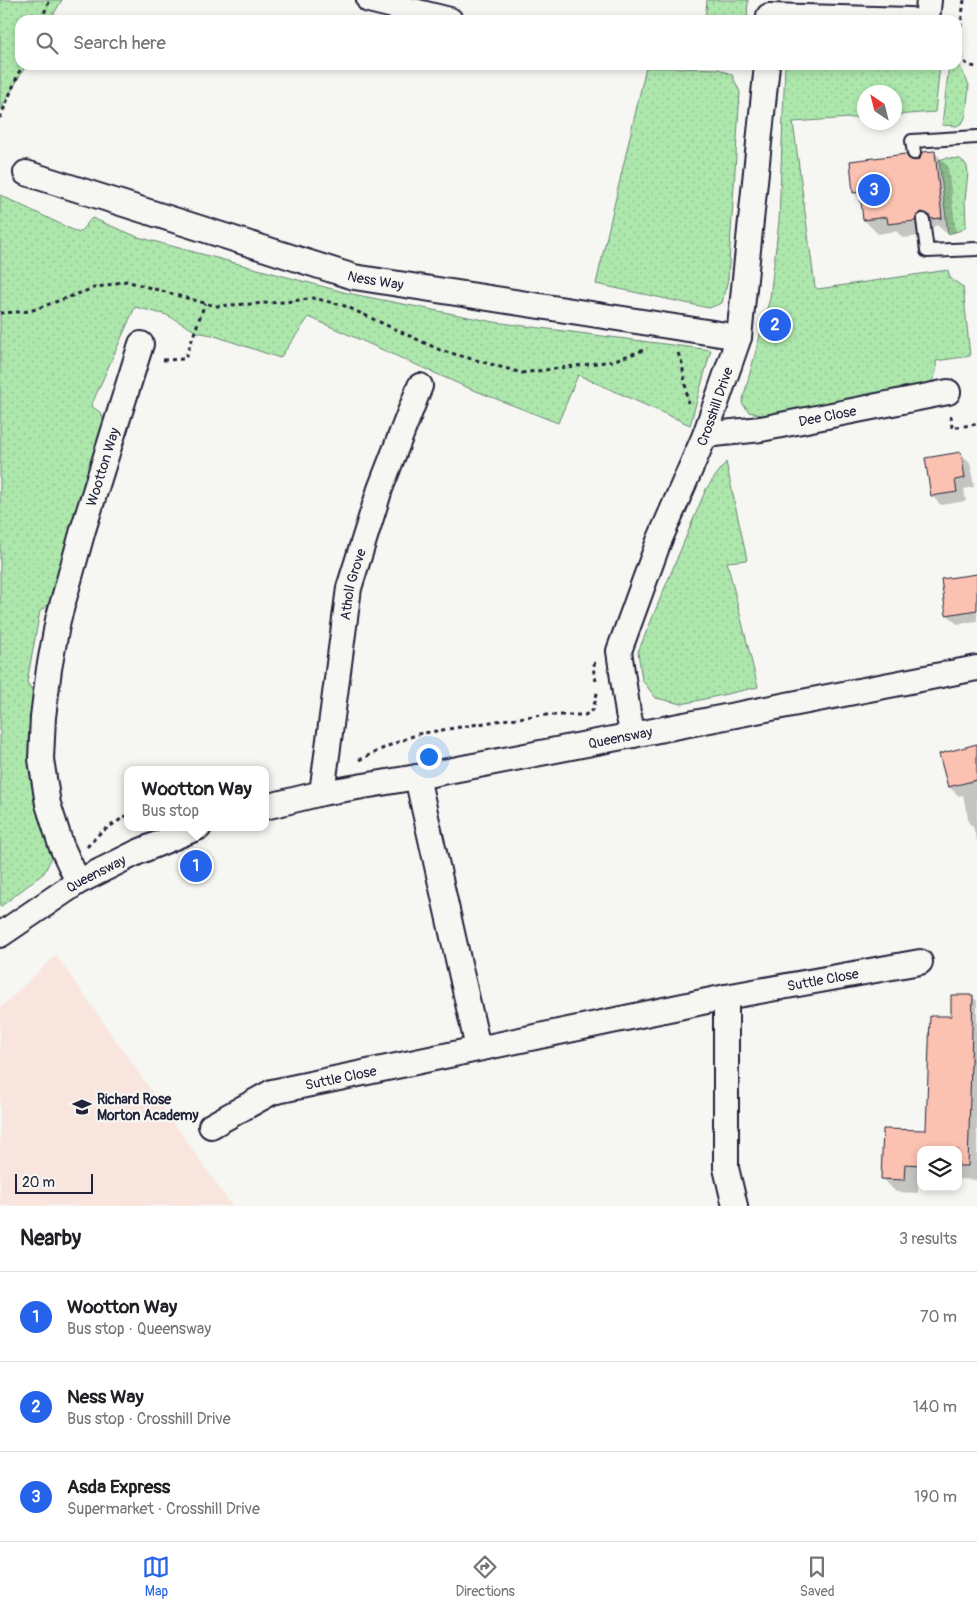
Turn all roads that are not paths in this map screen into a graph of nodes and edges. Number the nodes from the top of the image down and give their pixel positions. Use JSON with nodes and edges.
{"nodes":[{"id":1,"x":369,"y":0,"type":"edge"},
{"id":2,"x":929,"y":0,"type":"edge"},
{"id":3,"x":770,"y":12,"type":"edge"},
{"id":4,"x":430,"y":15,"type":"edge"},
{"id":5,"x":822,"y":15,"type":"edge"},
{"id":6,"x":928,"y":15,"type":"edge"},
{"id":7,"x":767,"y":70,"type":"edge"},
{"id":8,"x":977,"y":137,"type":"edge"},
{"id":9,"x":914,"y":153,"type":"dead end"},
{"id":10,"x":26,"y":173,"type":"dead end"},
{"id":11,"x":923,"y":220,"type":"dead end"},
{"id":12,"x":977,"y":249,"type":"edge"},
{"id":13,"x":740,"y":337,"type":"junction"},
{"id":14,"x":142,"y":344,"type":"dead end"},
{"id":15,"x":420,"y":386,"type":"dead end"},
{"id":16,"x":948,"y":392,"type":"dead end"},
{"id":17,"x":705,"y":435,"type":"junction"},
{"id":18,"x":976,"y":670,"type":"edge"},
{"id":19,"x":633,"y":735,"type":"junction"},
{"id":20,"x":418,"y":777,"type":"junction"},
{"id":21,"x":322,"y":793,"type":"junction"},
{"id":22,"x":269,"y":807,"type":"edge"},
{"id":23,"x":190,"y":831,"type":"edge"},
{"id":24,"x":78,"y":882,"type":"junction"},
{"id":25,"x":0,"y":935,"type":"edge"},
{"id":26,"x":920,"y":962,"type":"dead end"},
{"id":27,"x":726,"y":997,"type":"junction"},
{"id":28,"x":478,"y":1048,"type":"junction"},
{"id":29,"x":211,"y":1126,"type":"dead end"},
{"id":30,"x":735,"y":1206,"type":"edge"}],
"edges":[{"from":1,"to":4,"type":"street"},
{"from":2,"to":6,"type":"street"},
{"from":3,"to":5,"type":"street"},
{"from":7,"to":13,"type":"street","name":"Crosshill Drive"},
{"from":8,"to":9,"type":"lane"},
{"from":10,"to":13,"type":"street","name":"Ness Way"},
{"from":11,"to":12,"type":"lane"},
{"from":13,"to":17,"type":"street","name":"Crosshill Drive"},
{"from":14,"to":24,"type":"street","name":"Wootton Way"},
{"from":15,"to":21,"type":"street","name":"Atholl Grove"},
{"from":16,"to":17,"type":"street","name":"Dee Close"},
{"from":17,"to":19,"type":"street","name":"Crosshill Drive"},
{"from":18,"to":19,"type":"street","name":"Queensway"},
{"from":19,"to":20,"type":"street","name":"Queensway"},
{"from":20,"to":21,"type":"street","name":"Queensway"},
{"from":20,"to":28,"type":"street"},
{"from":21,"to":22,"type":"street","name":"Queensway"},
{"from":23,"to":24,"type":"street","name":"Queensway"},
{"from":24,"to":25,"type":"street","name":"Queensway"},
{"from":26,"to":27,"type":"street","name":"Suttle Close"},
{"from":27,"to":28,"type":"street","name":"Suttle Close"},
{"from":27,"to":30,"type":"street"},
{"from":28,"to":29,"type":"street","name":"Suttle Close"}]}
